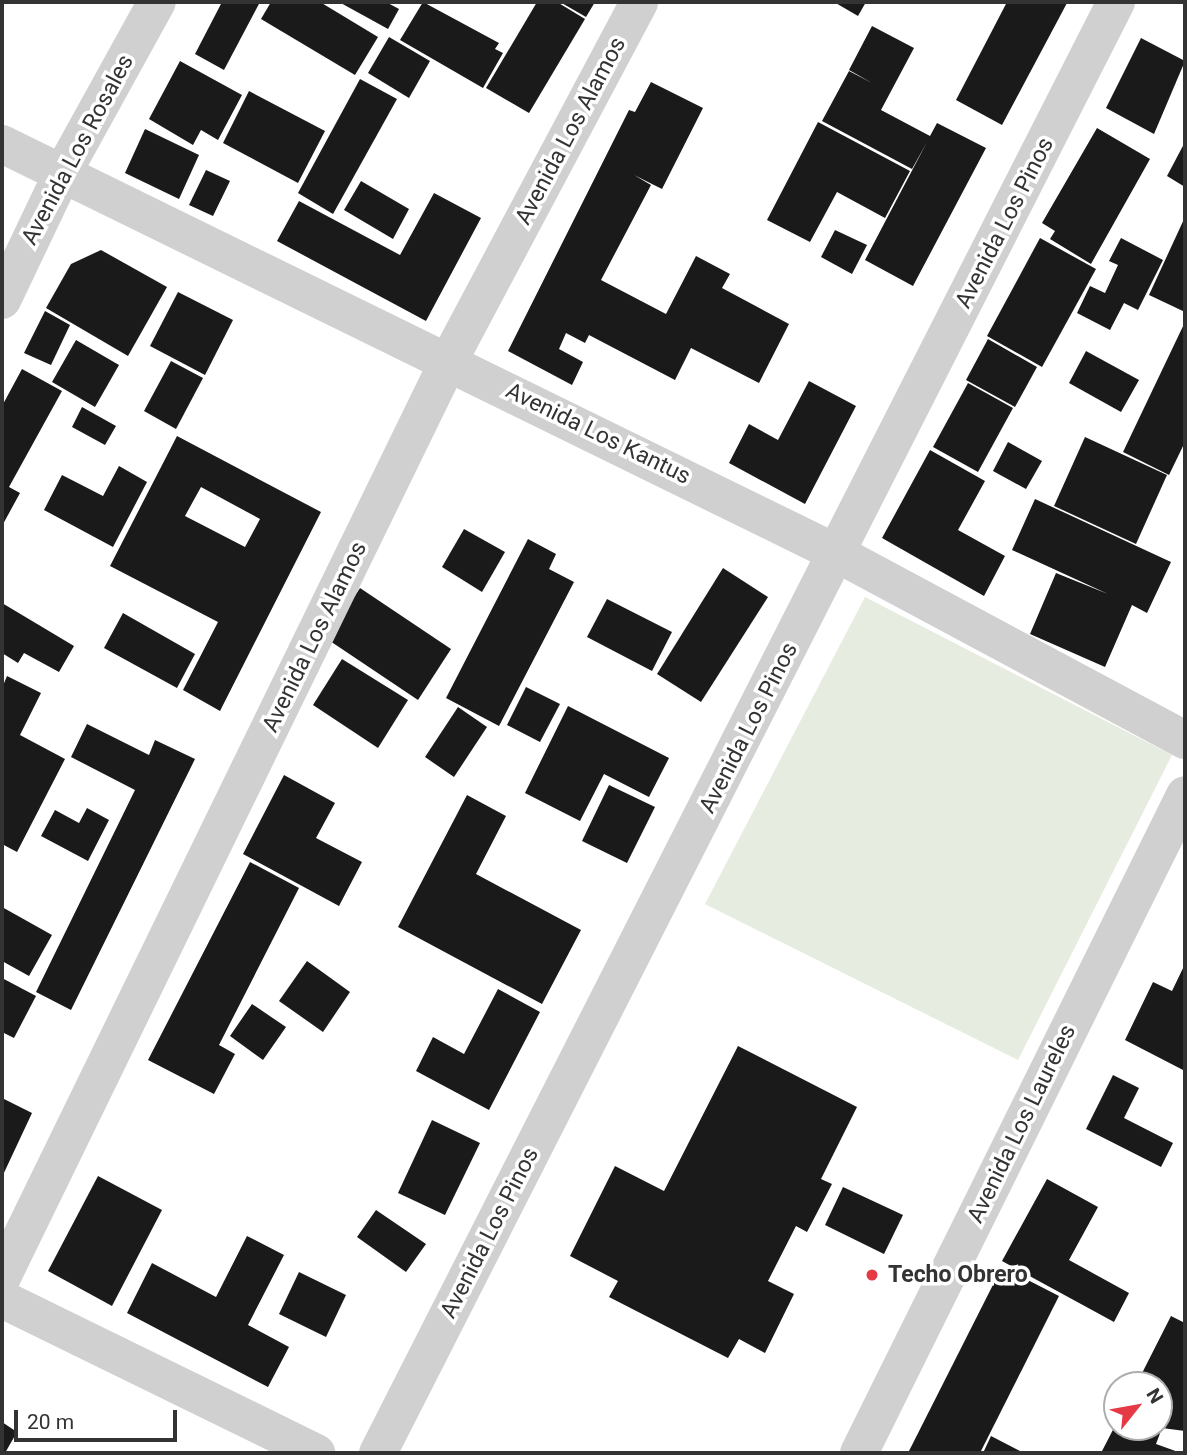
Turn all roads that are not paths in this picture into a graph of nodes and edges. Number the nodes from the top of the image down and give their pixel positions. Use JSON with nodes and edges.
{"nodes":[{"id":1,"x":158,"y":2,"type":"edge"},
{"id":2,"x":639,"y":2,"type":"edge"},
{"id":3,"x":1116,"y":2,"type":"edge"},
{"id":4,"x":2,"y":144,"type":"edge"},
{"id":5,"x":63,"y":172,"type":"junction"},
{"id":6,"x":2,"y":300,"type":"edge"},
{"id":7,"x":449,"y":360,"type":"junction"},
{"id":8,"x":838,"y":554,"type":"junction"},
{"id":9,"x":1185,"y":740,"type":"edge"},
{"id":10,"x":1185,"y":795,"type":"edge"},
{"id":11,"x":2,"y":1277,"type":"edge"},
{"id":12,"x":2,"y":1299,"type":"edge"},
{"id":13,"x":316,"y":1453,"type":"edge"},
{"id":14,"x":378,"y":1453,"type":"edge"},
{"id":15,"x":859,"y":1453,"type":"edge"}],
"edges":[{"from":1,"to":5,"type":"street","name":"Avenida Los Rosales"},
{"from":2,"to":7,"type":"street","name":"Avenida Los Alamos"},
{"from":3,"to":8,"type":"street","name":"Avenida Los Pinos"},
{"from":4,"to":5,"type":"street","name":"Avenida Los Kantus"},
{"from":5,"to":6,"type":"street","name":"Avenida Los Rosales"},
{"from":5,"to":7,"type":"street","name":"Avenida Los Kantus"},
{"from":7,"to":8,"type":"street","name":"Avenida Los Kantus"},
{"from":7,"to":11,"type":"street","name":"Avenida Los Alamos"},
{"from":8,"to":9,"type":"street","name":"Avenida Los Kantus"},
{"from":8,"to":14,"type":"street","name":"Avenida Los Pinos"},
{"from":10,"to":15,"type":"street","name":"Avenida Los Laureles"},
{"from":12,"to":13,"type":"street"}]}
